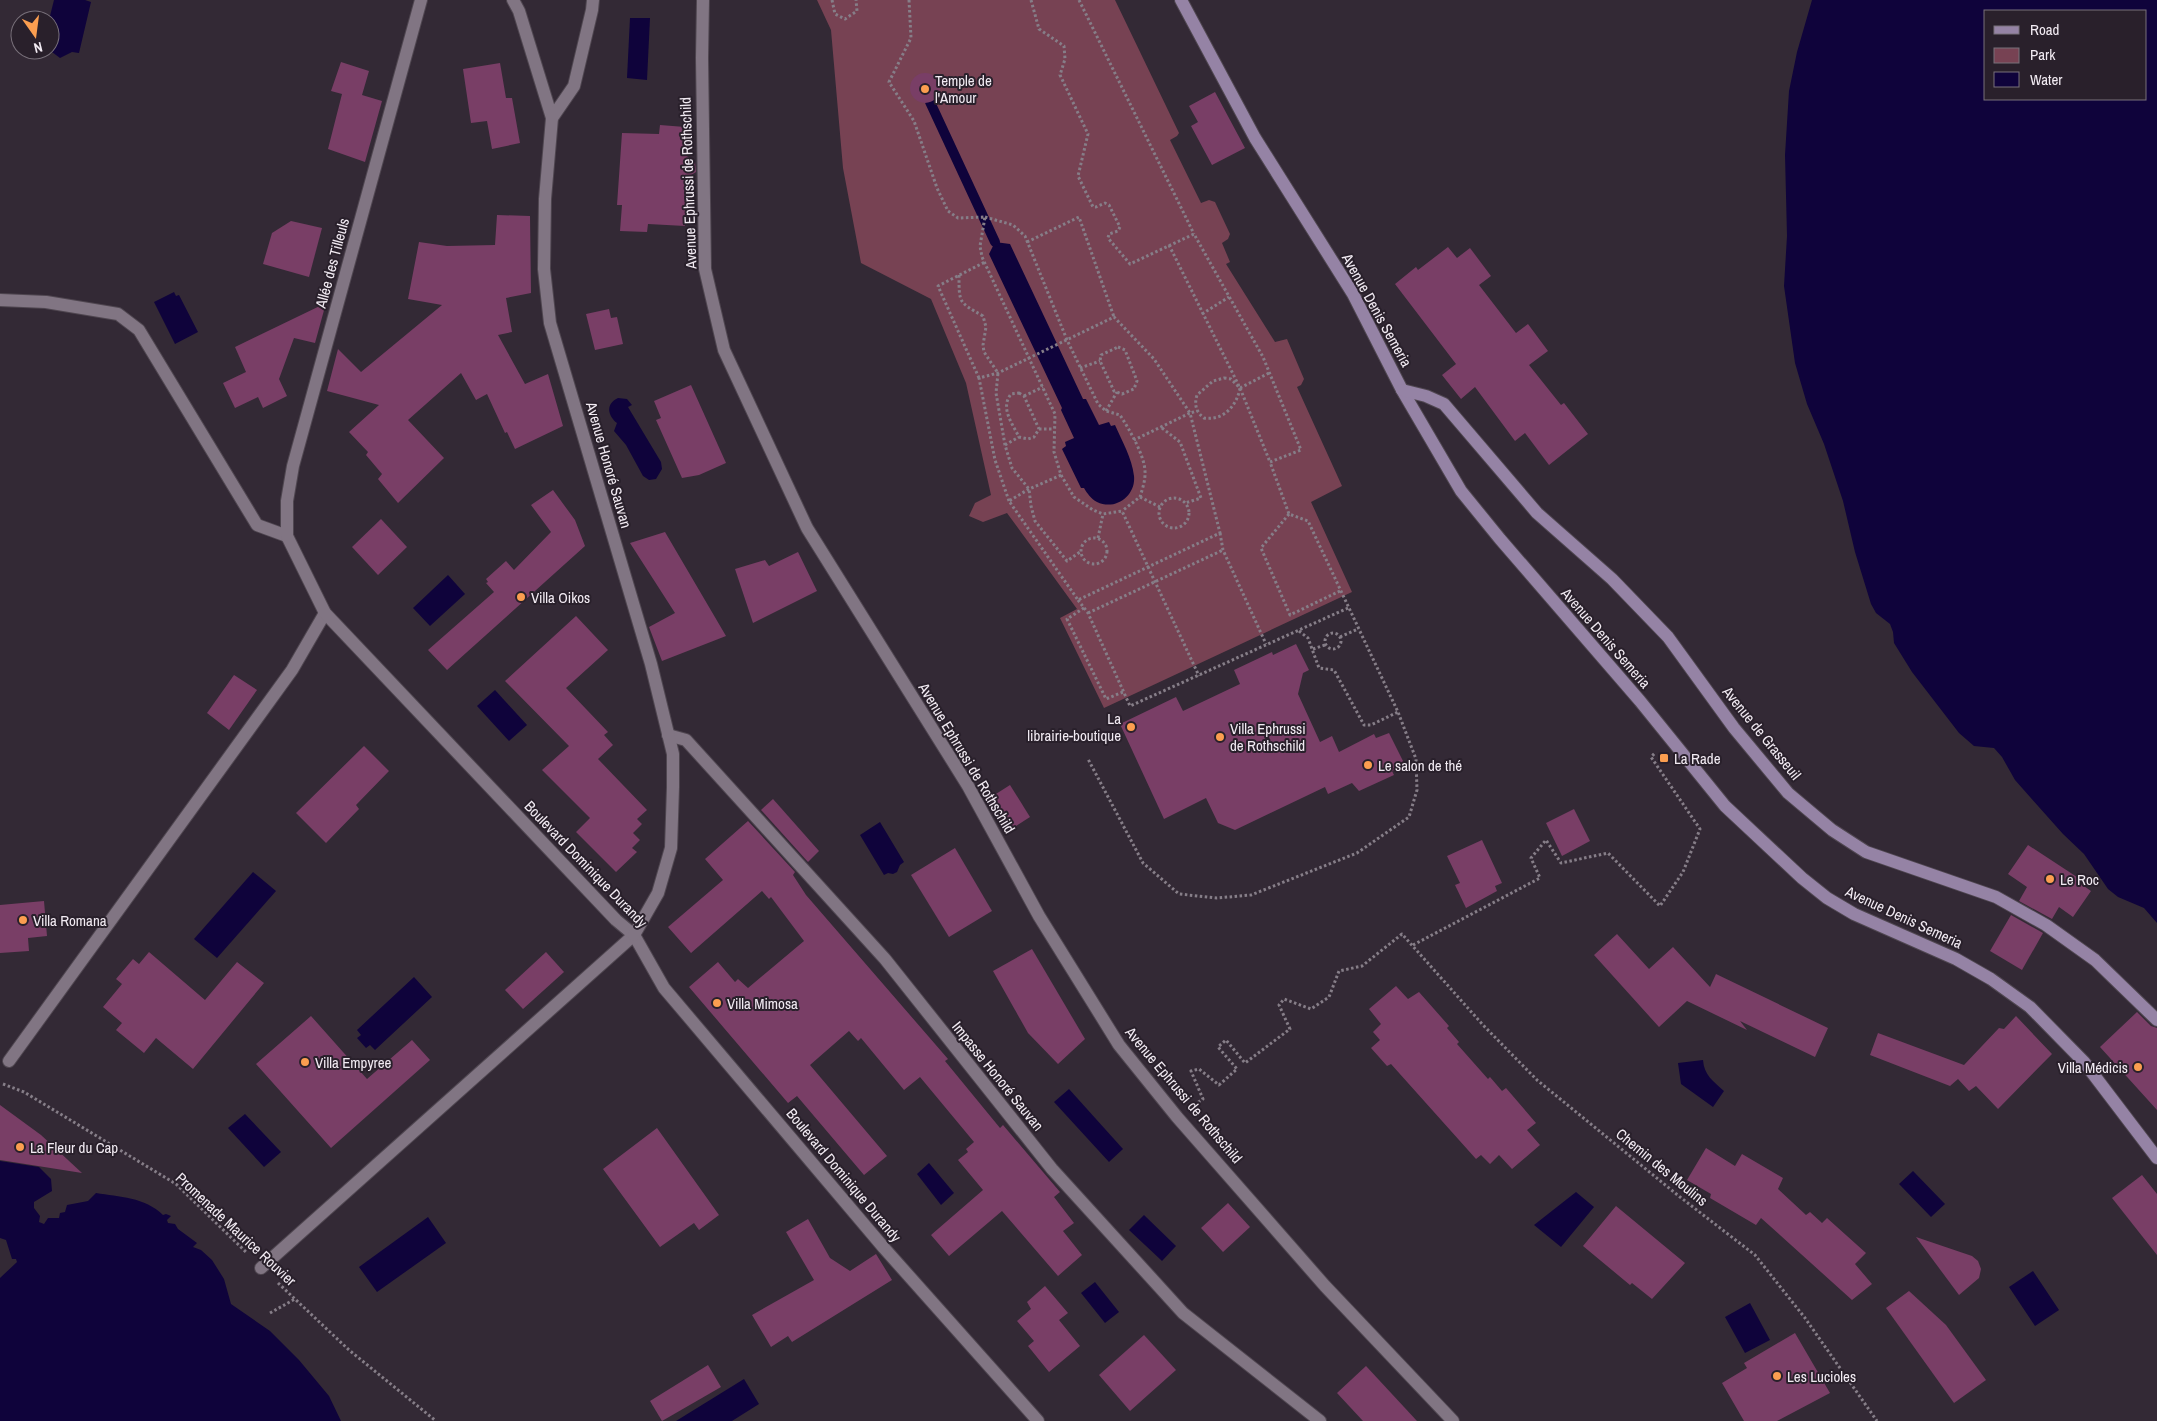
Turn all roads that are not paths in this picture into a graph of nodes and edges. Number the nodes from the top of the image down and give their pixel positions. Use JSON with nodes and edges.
{"nodes":[{"id":1,"x":421,"y":0,"type":"edge"},
{"id":2,"x":513,"y":0,"type":"edge"},
{"id":3,"x":593,"y":0,"type":"edge"},
{"id":4,"x":703,"y":0,"type":"edge"},
{"id":5,"x":1181,"y":0,"type":"edge"},
{"id":6,"x":552,"y":118,"type":"junction"},
{"id":7,"x":0,"y":300,"type":"edge"},
{"id":8,"x":1402,"y":390,"type":"junction"},
{"id":9,"x":287,"y":536,"type":"junction"},
{"id":10,"x":325,"y":613,"type":"junction"},
{"id":11,"x":668,"y":735,"type":"junction"},
{"id":12,"x":634,"y":935,"type":"junction"},
{"id":13,"x":2157,"y":1020,"type":"edge"},
{"id":14,"x":9,"y":1062,"type":"dead end"},
{"id":15,"x":2157,"y":1158,"type":"edge"},
{"id":16,"x":261,"y":1268,"type":"road end"},
{"id":17,"x":1038,"y":1421,"type":"edge"},
{"id":18,"x":1320,"y":1421,"type":"edge"},
{"id":19,"x":1453,"y":1421,"type":"edge"}],
"edges":[{"from":1,"to":9,"type":"street","name":"Allée des Tilleuls"},
{"from":2,"to":6,"type":"street"},
{"from":3,"to":6,"type":"street","name":"Avenue Honoré Sauvan"},
{"from":4,"to":19,"type":"street","name":"Avenue Ephrussi de Rothschild"},
{"from":5,"to":8,"type":"main road","name":"Avenue Denis Semeria"},
{"from":6,"to":11,"type":"street","name":"Avenue Honoré Sauvan"},
{"from":7,"to":9,"type":"street"},
{"from":8,"to":13,"type":"main road","name":"Avenue de Grasseuil"},
{"from":8,"to":15,"type":"main road","name":"Avenue Denis Semeria"},
{"from":9,"to":10,"type":"street","name":"Boulevard Dominique Durandy"},
{"from":10,"to":12,"type":"street","name":"Boulevard Dominique Durandy"},
{"from":10,"to":14,"type":"street"},
{"from":11,"to":12,"type":"street","name":"Avenue Honoré Sauvan"},
{"from":11,"to":18,"type":"street","name":"Impasse Honoré Sauvan"},
{"from":12,"to":16,"type":"street","name":"Avenue Honoré Sauvan"},
{"from":12,"to":17,"type":"street","name":"Boulevard Dominique Durandy"}]}
